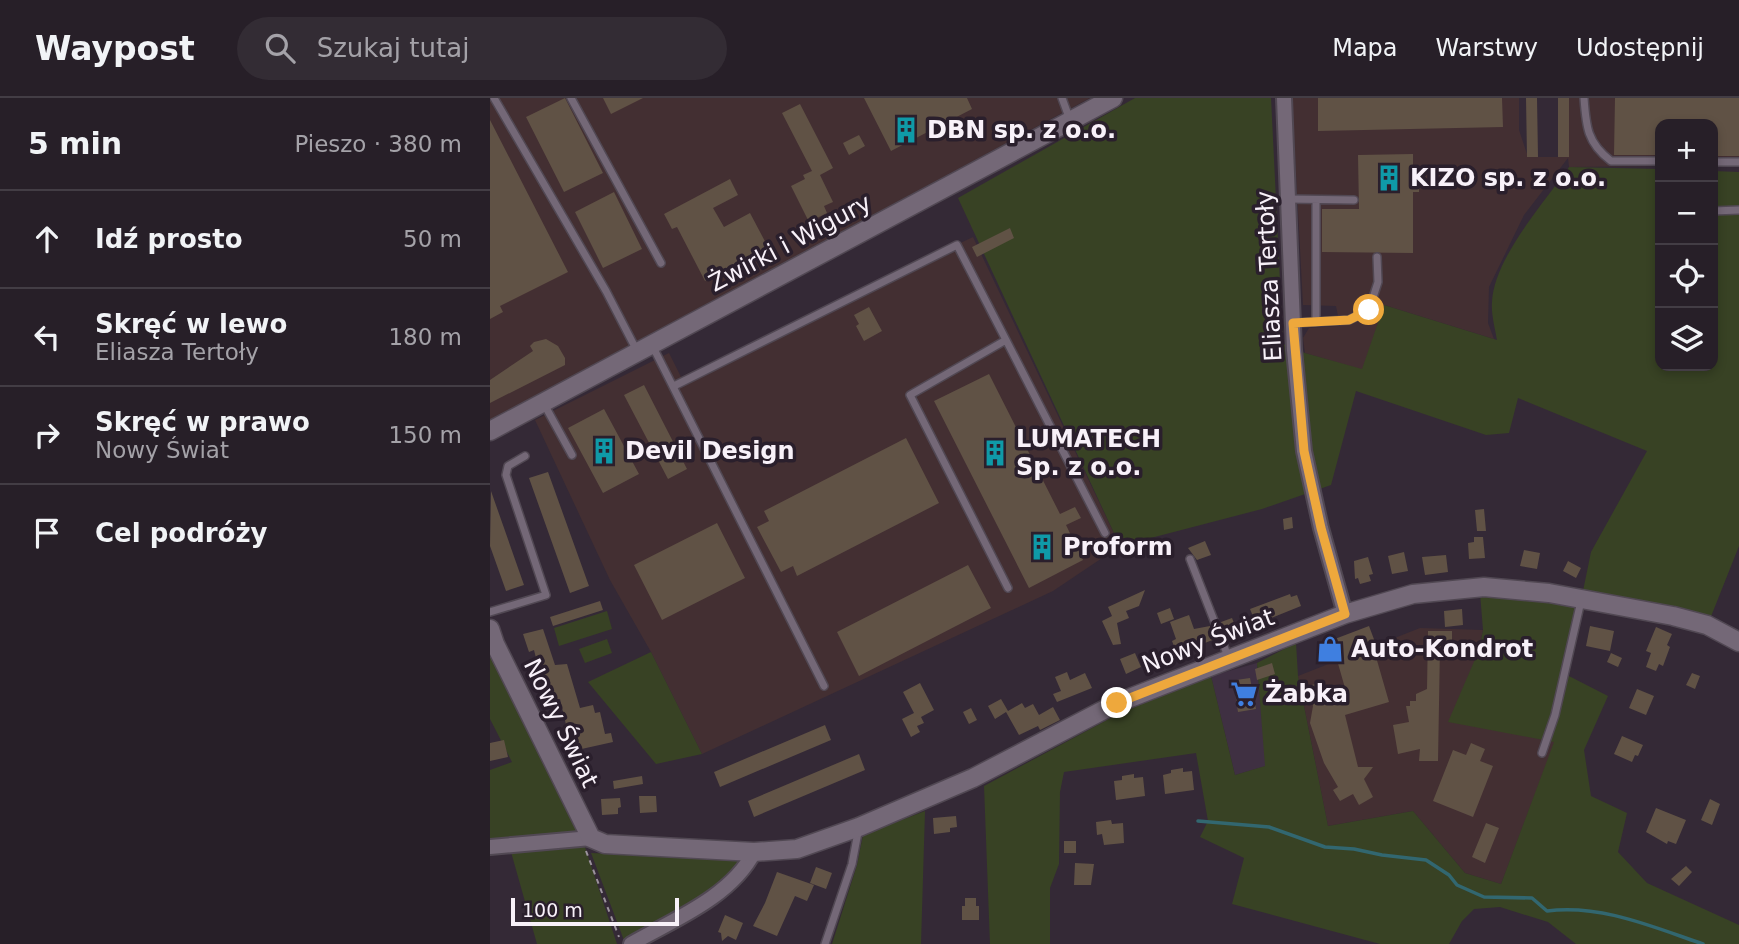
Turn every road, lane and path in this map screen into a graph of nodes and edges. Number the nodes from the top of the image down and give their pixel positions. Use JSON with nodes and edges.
{"nodes":[{"id":1,"x":494,"y":98,"type":"edge"},
{"id":2,"x":571,"y":98,"type":"edge"},
{"id":3,"x":1062,"y":98,"type":"edge"},
{"id":4,"x":1112,"y":98,"type":"edge"},
{"id":5,"x":1284,"y":98,"type":"edge"},
{"id":6,"x":1584,"y":98,"type":"edge"},
{"id":7,"x":1070,"y":121,"type":"junction"},
{"id":8,"x":1655,"y":162,"type":"edge"},
{"id":9,"x":1718,"y":162,"type":"edge"},
{"id":10,"x":1739,"y":162,"type":"edge"},
{"id":11,"x":1288,"y":199,"type":"junction"},
{"id":12,"x":1354,"y":200,"type":"dead end"},
{"id":13,"x":1316,"y":201,"type":"junction"},
{"id":14,"x":1739,"y":210,"type":"edge"},
{"id":15,"x":1718,"y":211,"type":"edge"},
{"id":16,"x":1377,"y":257,"type":"dead end"},
{"id":17,"x":661,"y":263,"type":"dead end"},
{"id":18,"x":1316,"y":322,"type":"junction"},
{"id":19,"x":1293,"y":323,"type":"junction"},
{"id":20,"x":1006,"y":340,"type":"junction"},
{"id":21,"x":645,"y":348,"type":"junction"},
{"id":22,"x":674,"y":386,"type":"junction"},
{"id":23,"x":544,"y":403,"type":"junction"},
{"id":24,"x":490,"y":431,"type":"edge"},
{"id":25,"x":572,"y":455,"type":"dead end"},
{"id":26,"x":525,"y":456,"type":"dead end"},
{"id":27,"x":1105,"y":533,"type":"dead end"},
{"id":28,"x":1190,"y":559,"type":"dead end"},
{"id":29,"x":1008,"y":588,"type":"dead end"},
{"id":30,"x":1581,"y":599,"type":"junction"},
{"id":31,"x":490,"y":612,"type":"edge"},
{"id":32,"x":1345,"y":614,"type":"junction"},
{"id":33,"x":490,"y":629,"type":"edge"},
{"id":34,"x":1739,"y":642,"type":"edge"},
{"id":35,"x":1229,"y":659,"type":"junction"},
{"id":36,"x":824,"y":686,"type":"dead end"},
{"id":37,"x":1542,"y":753,"type":"dead end"},
{"id":38,"x":859,"y":827,"type":"junction"},
{"id":39,"x":586,"y":839,"type":"junction"},
{"id":40,"x":490,"y":848,"type":"edge"},
{"id":41,"x":754,"y":852,"type":"junction"},
{"id":42,"x":622,"y":944,"type":"edge"},
{"id":43,"x":631,"y":944,"type":"edge"},
{"id":44,"x":825,"y":944,"type":"edge"}],
"edges":[{"from":1,"to":21,"type":"lane"},
{"from":2,"to":17,"type":"lane"},
{"from":3,"to":7,"type":"lane"},
{"from":4,"to":7,"type":"street","name":"Żwirki i Wigury"},
{"from":5,"to":11,"type":"street","name":"Eliasza Tertoły"},
{"from":6,"to":8,"type":"lane"},
{"from":7,"to":21,"type":"street","name":"Żwirki i Wigury"},
{"from":9,"to":10,"type":"lane"},
{"from":11,"to":13,"type":"lane"},
{"from":11,"to":19,"type":"street","name":"Eliasza Tertoły"},
{"from":12,"to":13,"type":"lane"},
{"from":13,"to":18,"type":"lane"},
{"from":14,"to":15,"type":"lane"},
{"from":16,"to":18,"type":"lane"},
{"from":18,"to":19,"type":"lane"},
{"from":19,"to":32,"type":"street","name":"Eliasza Tertoły"},
{"from":20,"to":22,"type":"lane"},
{"from":20,"to":27,"type":"lane"},
{"from":20,"to":29,"type":"lane"},
{"from":21,"to":22,"type":"lane"},
{"from":21,"to":23,"type":"street","name":"Żwirki i Wigury"},
{"from":22,"to":36,"type":"lane"},
{"from":23,"to":24,"type":"street","name":"Żwirki i Wigury"},
{"from":23,"to":25,"type":"lane"},
{"from":26,"to":31,"type":"lane"},
{"from":28,"to":35,"type":"lane"},
{"from":30,"to":32,"type":"street","name":"Nowy Świat"},
{"from":30,"to":34,"type":"street","name":"Nowy Świat"},
{"from":30,"to":37,"type":"lane"},
{"from":32,"to":35,"type":"street","name":"Nowy Świat"},
{"from":33,"to":39,"type":"street","name":"Nowy Świat"},
{"from":35,"to":38,"type":"street","name":"Nowy Świat"},
{"from":38,"to":41,"type":"street","name":"Nowy Świat"},
{"from":38,"to":44,"type":"lane"},
{"from":39,"to":40,"type":"street","name":"Nowy Świat"},
{"from":39,"to":41,"type":"street","name":"Nowy Świat"},
{"from":39,"to":42,"type":"path"},
{"from":41,"to":43,"type":"street"}]}
